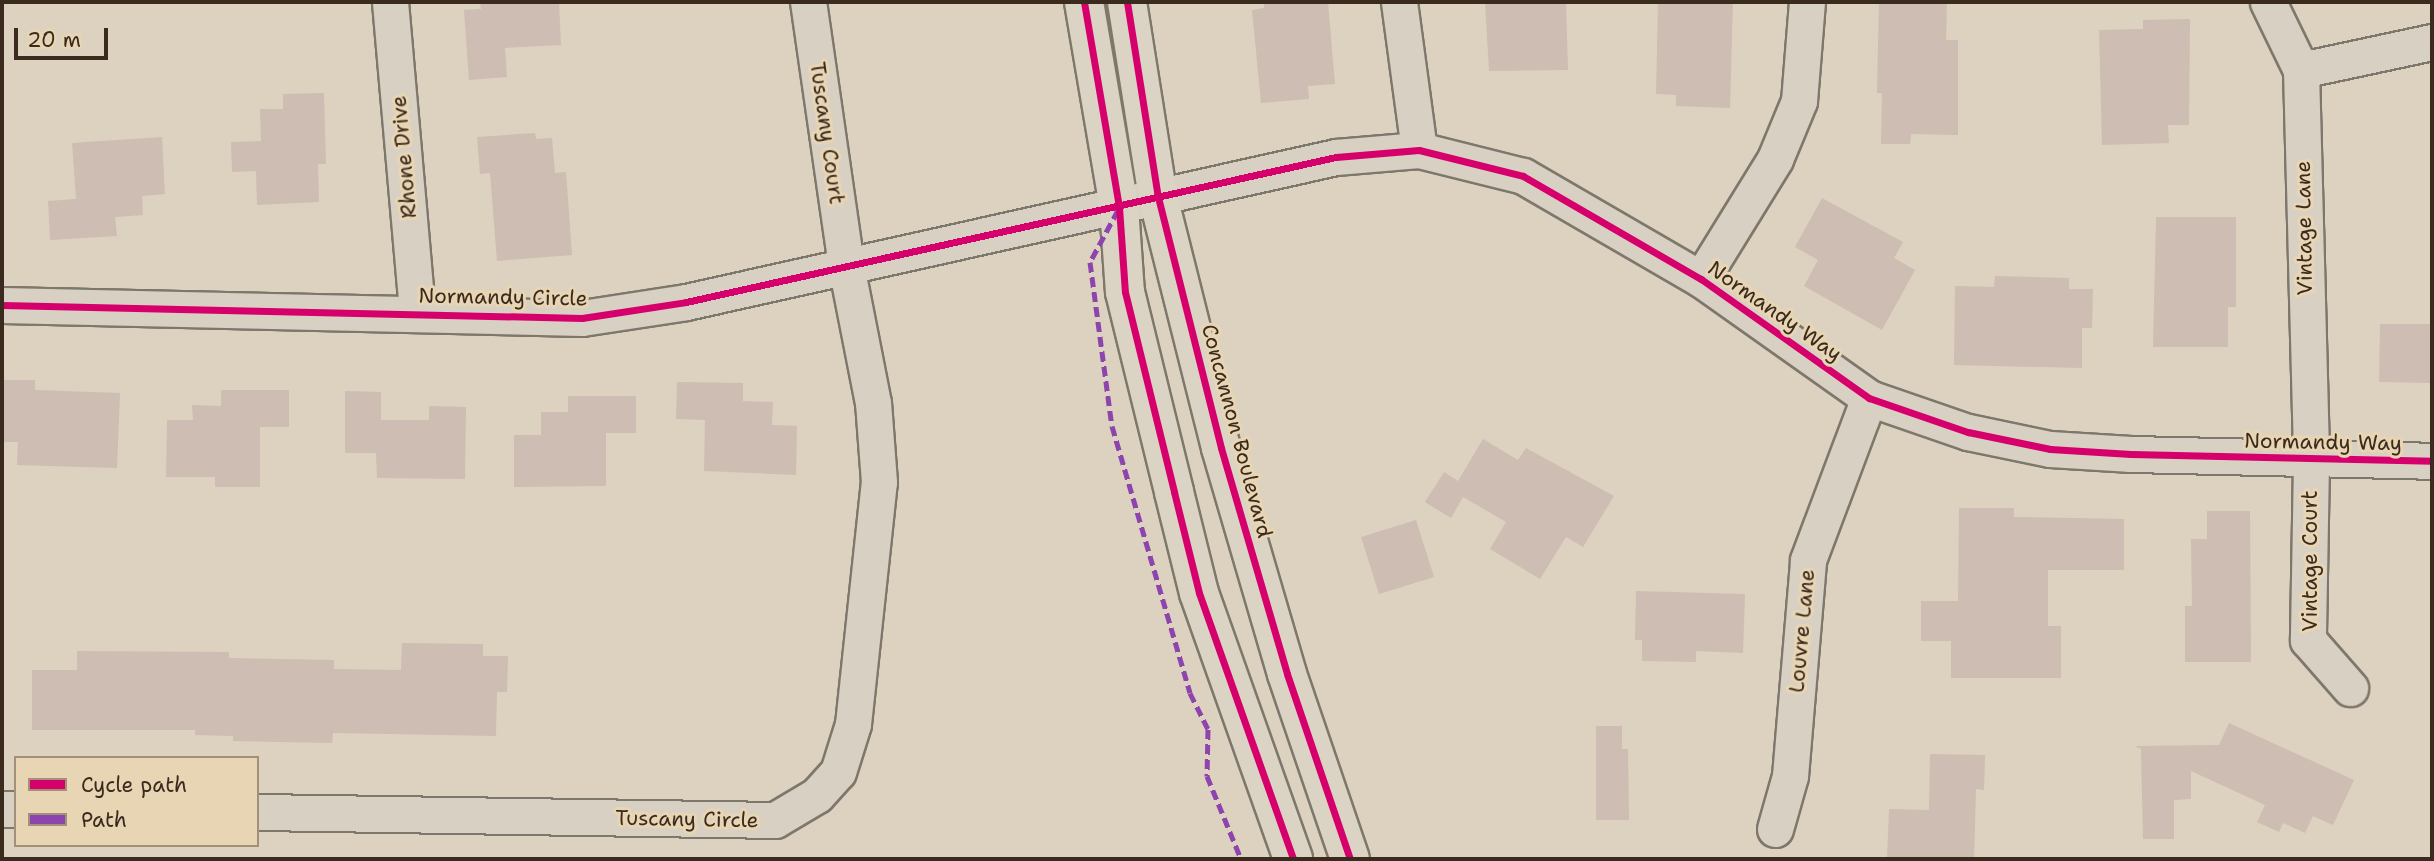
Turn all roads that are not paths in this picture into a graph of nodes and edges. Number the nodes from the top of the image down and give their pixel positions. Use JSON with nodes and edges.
{"nodes":[{"id":1,"x":390,"y":2,"type":"edge"},
{"id":2,"x":808,"y":2,"type":"edge"},
{"id":3,"x":1084,"y":2,"type":"edge"},
{"id":4,"x":1127,"y":2,"type":"edge"},
{"id":5,"x":1399,"y":2,"type":"edge"},
{"id":6,"x":1807,"y":2,"type":"edge"},
{"id":7,"x":2268,"y":2,"type":"edge"},
{"id":8,"x":2432,"y":42,"type":"edge"},
{"id":9,"x":2301,"y":70,"type":"junction"},
{"id":10,"x":1419,"y":150,"type":"junction"},
{"id":11,"x":1158,"y":197,"type":"junction"},
{"id":12,"x":1119,"y":207,"type":"junction"},
{"id":13,"x":846,"y":265,"type":"junction"},
{"id":14,"x":1701,"y":279,"type":"junction"},
{"id":15,"x":2,"y":304,"type":"edge"},
{"id":16,"x":417,"y":313,"type":"junction"},
{"id":17,"x":1869,"y":398,"type":"junction"},
{"id":18,"x":2432,"y":461,"type":"edge"},
{"id":19,"x":2311,"y":462,"type":"junction"},
{"id":20,"x":2350,"y":688,"type":"dead end"},
{"id":21,"x":259,"y":813,"type":"edge"},
{"id":22,"x":1775,"y":830,"type":"dead end"},
{"id":23,"x":1293,"y":859,"type":"edge"},
{"id":24,"x":1350,"y":859,"type":"edge"}],
"edges":[{"from":1,"to":16,"type":"street","name":"Rhone Drive"},
{"from":2,"to":13,"type":"street","name":"Tuscany Court"},
{"from":3,"to":12,"type":"main road"},
{"from":4,"to":11,"type":"main road","name":"Concannon Boulevard"},
{"from":5,"to":10,"type":"street"},
{"from":6,"to":14,"type":"street"},
{"from":7,"to":9,"type":"street","name":"Vintage Lane"},
{"from":8,"to":9,"type":"street"},
{"from":9,"to":19,"type":"street","name":"Vintage Lane"},
{"from":10,"to":11,"type":"street","name":"Normandy Way"},
{"from":10,"to":14,"type":"street","name":"Normandy Way"},
{"from":11,"to":12,"type":"street","name":"Normandy Way"},
{"from":11,"to":24,"type":"main road","name":"Concannon Boulevard"},
{"from":12,"to":13,"type":"street","name":"Normandy Circle"},
{"from":12,"to":23,"type":"main road"},
{"from":13,"to":16,"type":"street","name":"Normandy Circle"},
{"from":13,"to":21,"type":"street","name":"Tuscany Circle"},
{"from":14,"to":17,"type":"street","name":"Normandy Way"},
{"from":15,"to":16,"type":"street","name":"Normandy Circle"},
{"from":17,"to":19,"type":"street","name":"Normandy Way"},
{"from":17,"to":22,"type":"street","name":"Louvre Lane"},
{"from":18,"to":19,"type":"street","name":"Normandy Way"},
{"from":19,"to":20,"type":"street","name":"Vintage Court"}]}
